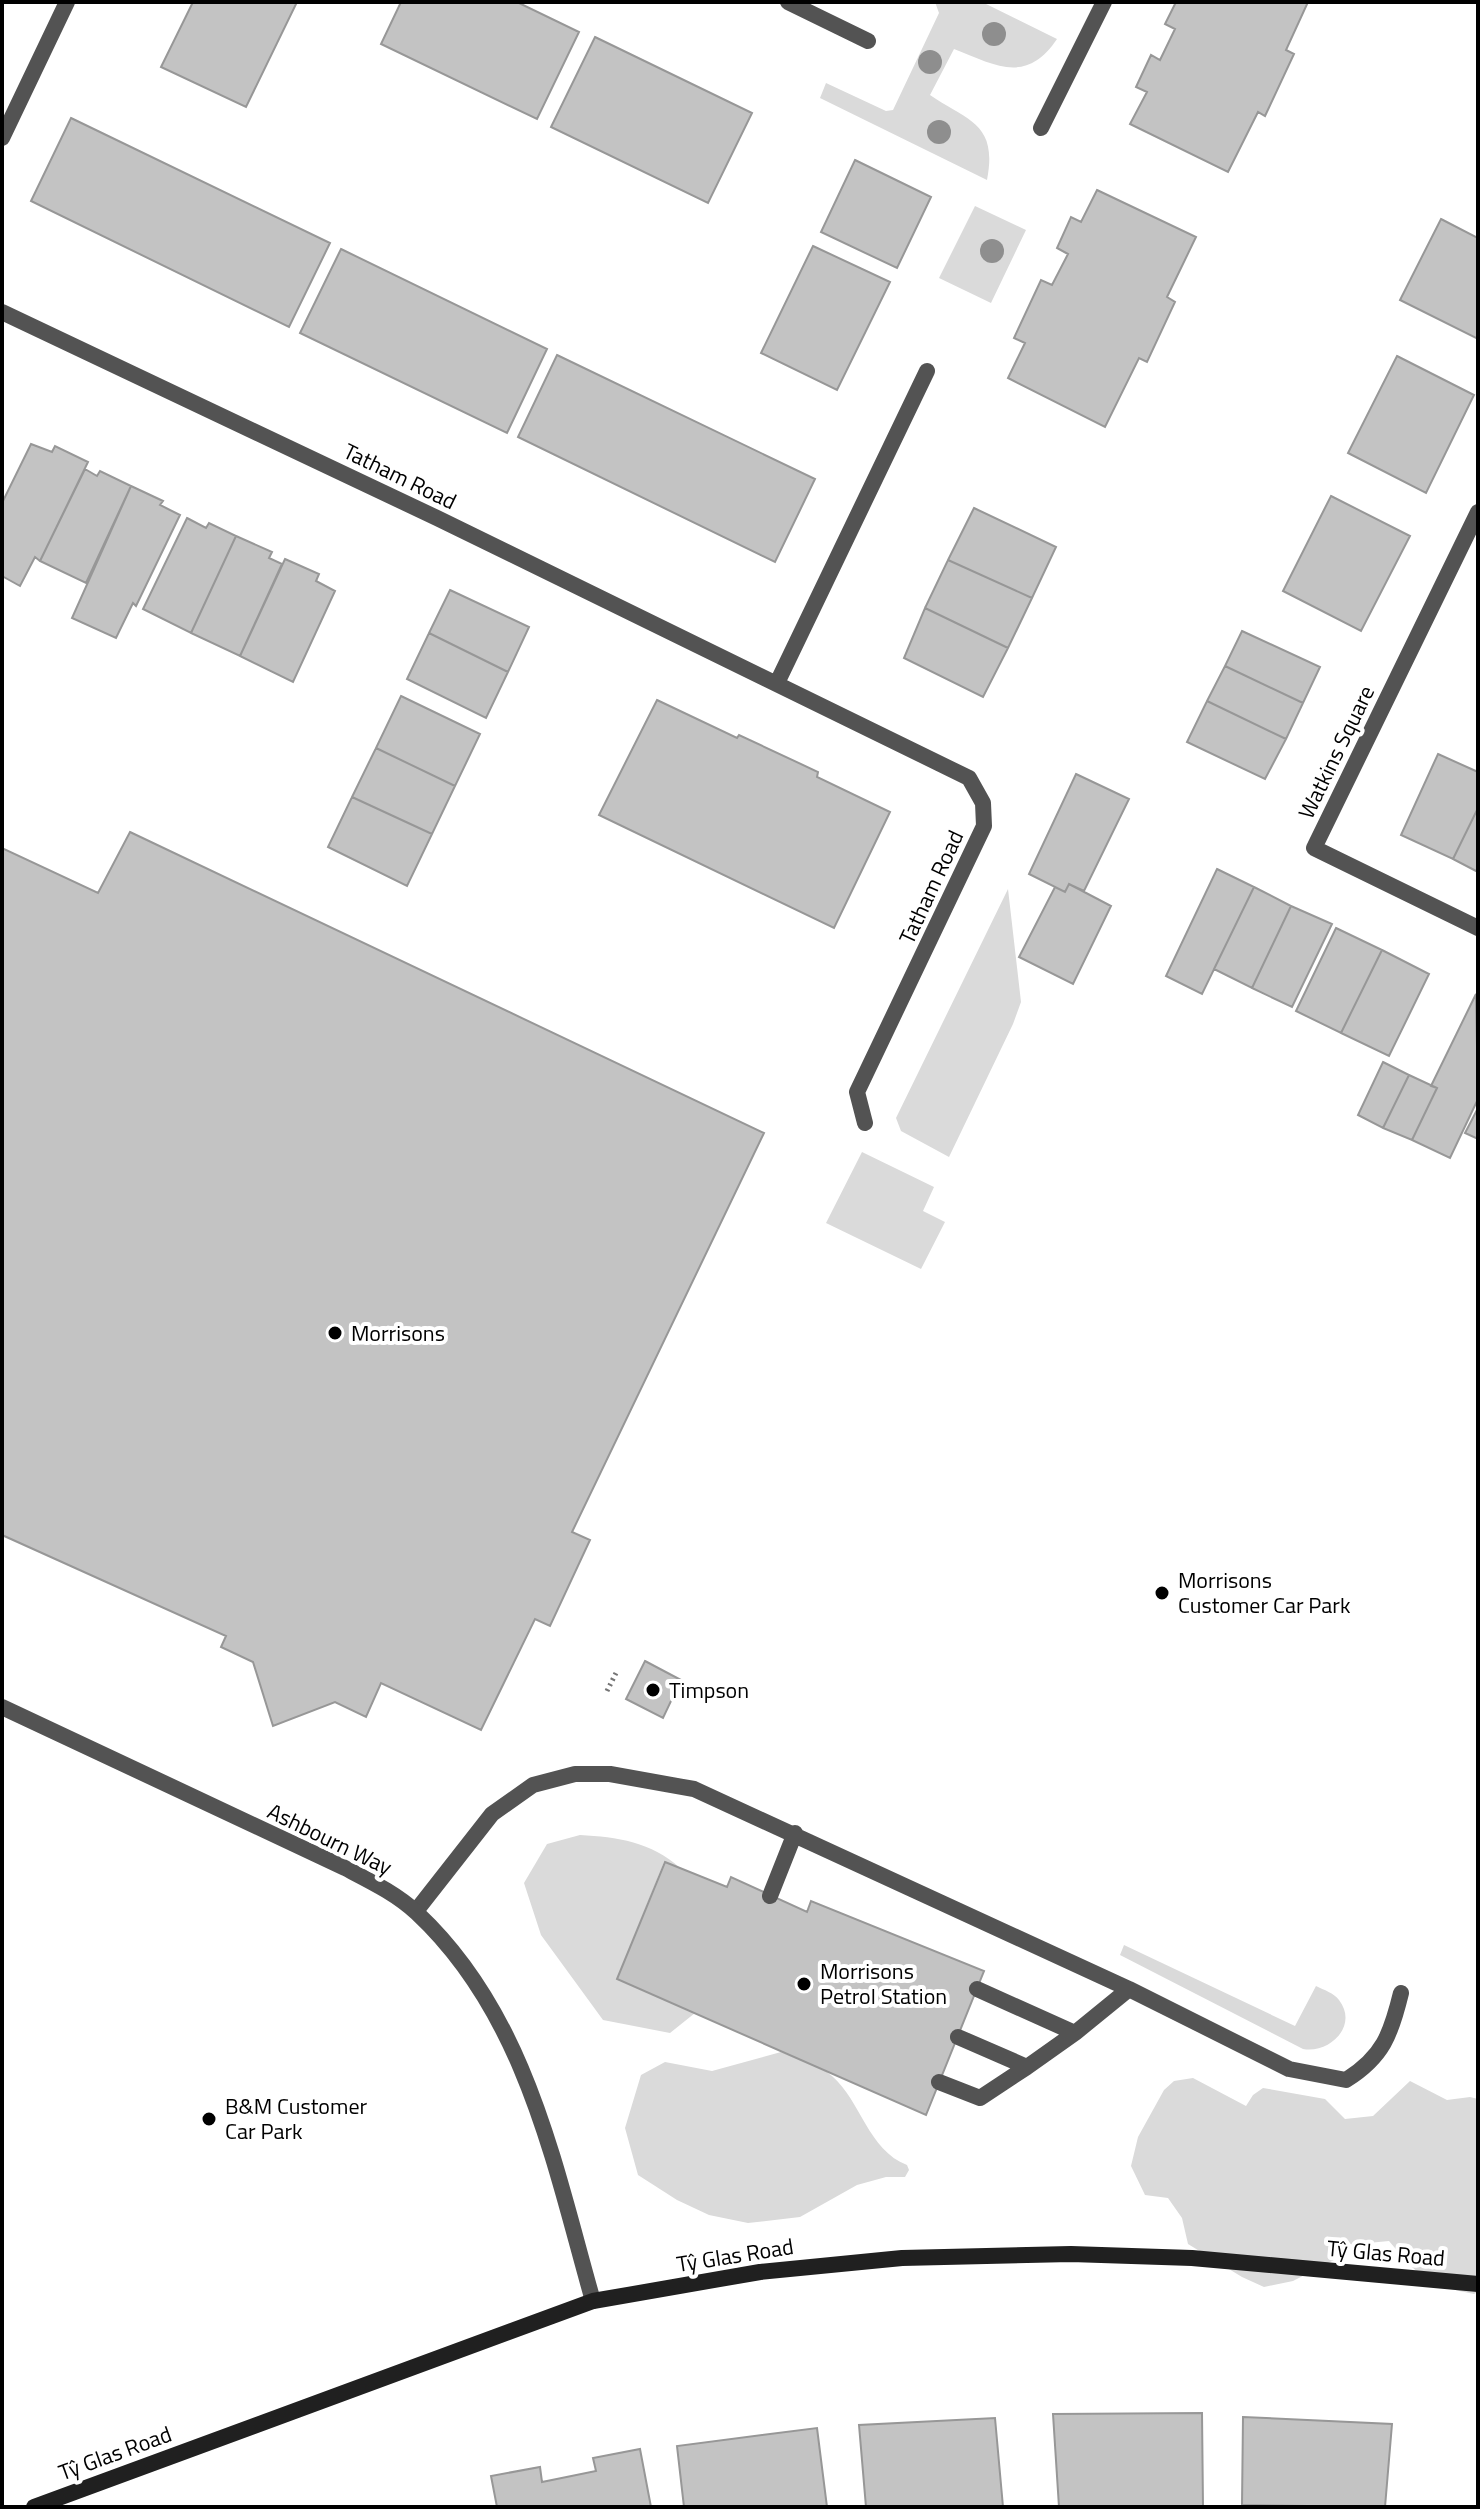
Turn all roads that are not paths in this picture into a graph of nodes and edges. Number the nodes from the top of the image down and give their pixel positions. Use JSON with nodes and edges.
{"nodes":[{"id":1,"x":67,"y":2,"type":"edge"},
{"id":2,"x":788,"y":2,"type":"edge"},
{"id":3,"x":1104,"y":2,"type":"edge"},
{"id":4,"x":868,"y":41,"type":"dead end"},
{"id":5,"x":1041,"y":128,"type":"dead end"},
{"id":6,"x":2,"y":138,"type":"edge"},
{"id":7,"x":2,"y":312,"type":"edge"},
{"id":8,"x":927,"y":371,"type":"dead end"},
{"id":9,"x":1478,"y":512,"type":"edge"},
{"id":10,"x":777,"y":683,"type":"junction"},
{"id":11,"x":1478,"y":928,"type":"edge"},
{"id":12,"x":865,"y":1123,"type":"dead end"},
{"id":13,"x":2,"y":1707,"type":"edge"},
{"id":14,"x":795,"y":1833,"type":"junction"},
{"id":15,"x":770,"y":1896,"type":"dead end"},
{"id":16,"x":416,"y":1911,"type":"junction"},
{"id":17,"x":977,"y":1989,"type":"dead end"},
{"id":18,"x":1129,"y":1989,"type":"junction"},
{"id":19,"x":1401,"y":1993,"type":"dead end"},
{"id":20,"x":1075,"y":2033,"type":"junction"},
{"id":21,"x":958,"y":2037,"type":"dead end"},
{"id":22,"x":1027,"y":2067,"type":"junction"},
{"id":23,"x":939,"y":2082,"type":"dead end"},
{"id":24,"x":1478,"y":2284,"type":"edge"},
{"id":25,"x":593,"y":2301,"type":"junction"},
{"id":26,"x":34,"y":2507,"type":"edge"}],
"edges":[{"from":1,"to":6,"type":"street"},
{"from":2,"to":4,"type":"street"},
{"from":3,"to":5,"type":"street"},
{"from":7,"to":10,"type":"street","name":"Tatham Road"},
{"from":8,"to":10,"type":"street"},
{"from":9,"to":11,"type":"street","name":"Watkins Square"},
{"from":10,"to":12,"type":"street","name":"Tatham Road"},
{"from":13,"to":16,"type":"street","name":"Ashbourn Way"},
{"from":14,"to":15,"type":"street"},
{"from":14,"to":16,"type":"street"},
{"from":14,"to":18,"type":"street"},
{"from":16,"to":25,"type":"street","name":"Ashbourn Way"},
{"from":17,"to":20,"type":"street"},
{"from":18,"to":19,"type":"street"},
{"from":18,"to":20,"type":"street"},
{"from":20,"to":22,"type":"street"},
{"from":21,"to":22,"type":"street"},
{"from":22,"to":23,"type":"street"},
{"from":24,"to":25,"type":"main road","name":"Tŷ Glas Road"},
{"from":25,"to":26,"type":"main road","name":"Tŷ Glas Road"}]}
